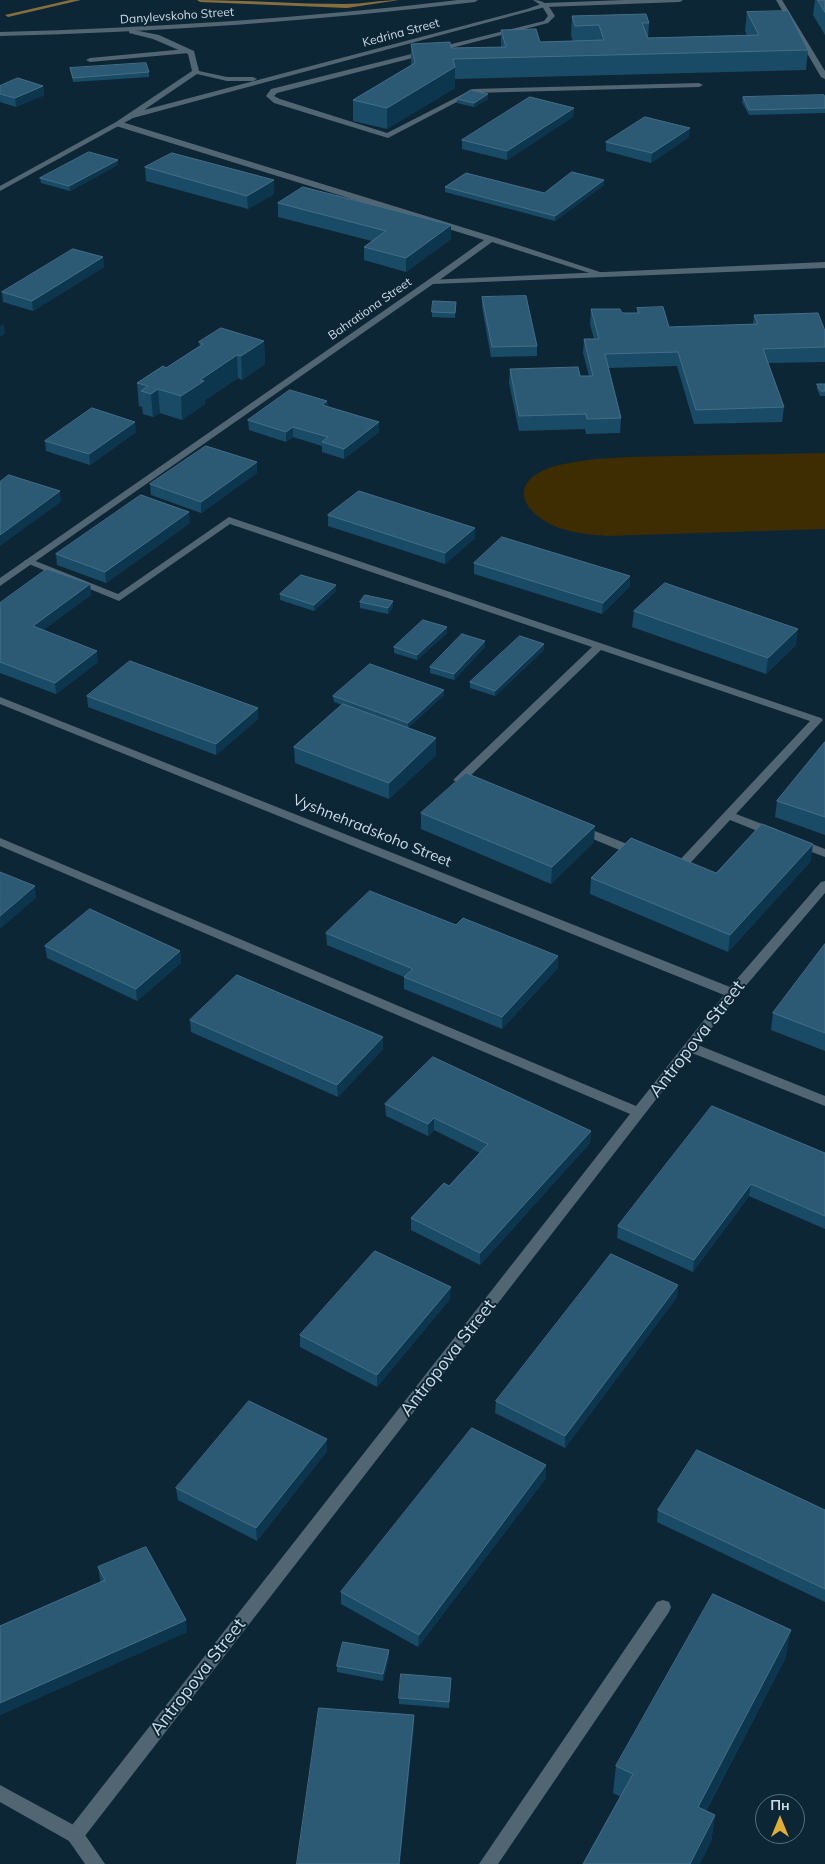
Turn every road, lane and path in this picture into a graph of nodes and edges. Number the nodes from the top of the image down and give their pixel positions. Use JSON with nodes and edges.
{"nodes":[{"id":1,"x":475,"y":0,"type":"edge"},
{"id":2,"x":536,"y":0,"type":"edge"},
{"id":3,"x":680,"y":0,"type":"edge"},
{"id":4,"x":779,"y":0,"type":"edge"},
{"id":5,"x":544,"y":4,"type":"junction"},
{"id":6,"x":132,"y":31,"type":"junction"},
{"id":7,"x":0,"y":34,"type":"edge"},
{"id":8,"x":186,"y":50,"type":"junction"},
{"id":9,"x":90,"y":60,"type":"dead end"},
{"id":10,"x":196,"y":72,"type":"junction"},
{"id":11,"x":825,"y":77,"type":"edge"},
{"id":12,"x":276,"y":78,"type":"junction"},
{"id":13,"x":699,"y":85,"type":"edge"},
{"id":14,"x":132,"y":116,"type":"junction"},
{"id":15,"x":119,"y":124,"type":"junction"},
{"id":16,"x":0,"y":189,"type":"edge"},
{"id":17,"x":491,"y":239,"type":"junction"},
{"id":18,"x":825,"y":265,"type":"edge"},
{"id":19,"x":605,"y":275,"type":"junction"},
{"id":20,"x":431,"y":282,"type":"junction"},
{"id":21,"x":30,"y":562,"type":"junction"},
{"id":22,"x":0,"y":583,"type":"edge"},
{"id":23,"x":599,"y":646,"type":"junction"},
{"id":24,"x":0,"y":700,"type":"edge"},
{"id":25,"x":825,"y":711,"type":"edge"},
{"id":26,"x":817,"y":720,"type":"junction"},
{"id":27,"x":477,"y":788,"type":"edge"},
{"id":28,"x":728,"y":815,"type":"junction"},
{"id":29,"x":568,"y":825,"type":"edge"},
{"id":30,"x":0,"y":842,"type":"edge"},
{"id":31,"x":825,"y":853,"type":"edge"},
{"id":32,"x":825,"y":885,"type":"edge"},
{"id":33,"x":732,"y":993,"type":"junction"},
{"id":34,"x":690,"y":1047,"type":"junction"},
{"id":35,"x":825,"y":1101,"type":"edge"},
{"id":36,"x":640,"y":1113,"type":"junction"},
{"id":37,"x":663,"y":1607,"type":"dead end"},
{"id":38,"x":0,"y":1793,"type":"edge"},
{"id":39,"x":75,"y":1835,"type":"junction"},
{"id":40,"x":96,"y":1864,"type":"edge"},
{"id":41,"x":488,"y":1864,"type":"edge"}],
"edges":[{"from":1,"to":6,"type":"street","name":"Danylevskoho Street"},
{"from":2,"to":5,"type":"street"},
{"from":3,"to":5,"type":"street","name":"Kedrina Street"},
{"from":4,"to":11,"type":"street"},
{"from":5,"to":12,"type":"street","name":"Kedrina Street"},
{"from":5,"to":13,"type":"street"},
{"from":6,"to":7,"type":"street","name":"Danylevskoho Street"},
{"from":6,"to":8,"type":"street"},
{"from":8,"to":9,"type":"street"},
{"from":8,"to":10,"type":"street"},
{"from":10,"to":12,"type":"street"},
{"from":10,"to":14,"type":"street","name":"Kedrina Street"},
{"from":12,"to":14,"type":"street","name":"Kedrina Street"},
{"from":14,"to":15,"type":"street","name":"Kedrina Street"},
{"from":15,"to":16,"type":"street","name":"Kedrina Street"},
{"from":15,"to":17,"type":"street"},
{"from":17,"to":19,"type":"street"},
{"from":17,"to":20,"type":"street"},
{"from":18,"to":19,"type":"street","name":"Bahrationa Street"},
{"from":19,"to":20,"type":"street","name":"Bahrationa Street"},
{"from":20,"to":21,"type":"street","name":"Bahrationa Street"},
{"from":21,"to":22,"type":"street","name":"Bahrationa Street"},
{"from":21,"to":23,"type":"street"},
{"from":23,"to":26,"type":"street"},
{"from":23,"to":27,"type":"street"},
{"from":24,"to":33,"type":"street","name":"Vyshnehradskoho Street"},
{"from":25,"to":26,"type":"street"},
{"from":26,"to":28,"type":"street"},
{"from":28,"to":29,"type":"street"},
{"from":28,"to":31,"type":"street"},
{"from":30,"to":36,"type":"street"},
{"from":32,"to":33,"type":"street","name":"Antropova Street"},
{"from":33,"to":34,"type":"street","name":"Antropova Street"},
{"from":34,"to":35,"type":"street"},
{"from":34,"to":36,"type":"street","name":"Antropova Street"},
{"from":36,"to":39,"type":"street","name":"Antropova Street"},
{"from":37,"to":41,"type":"street"},
{"from":38,"to":39,"type":"street"},
{"from":39,"to":40,"type":"street"}]}
